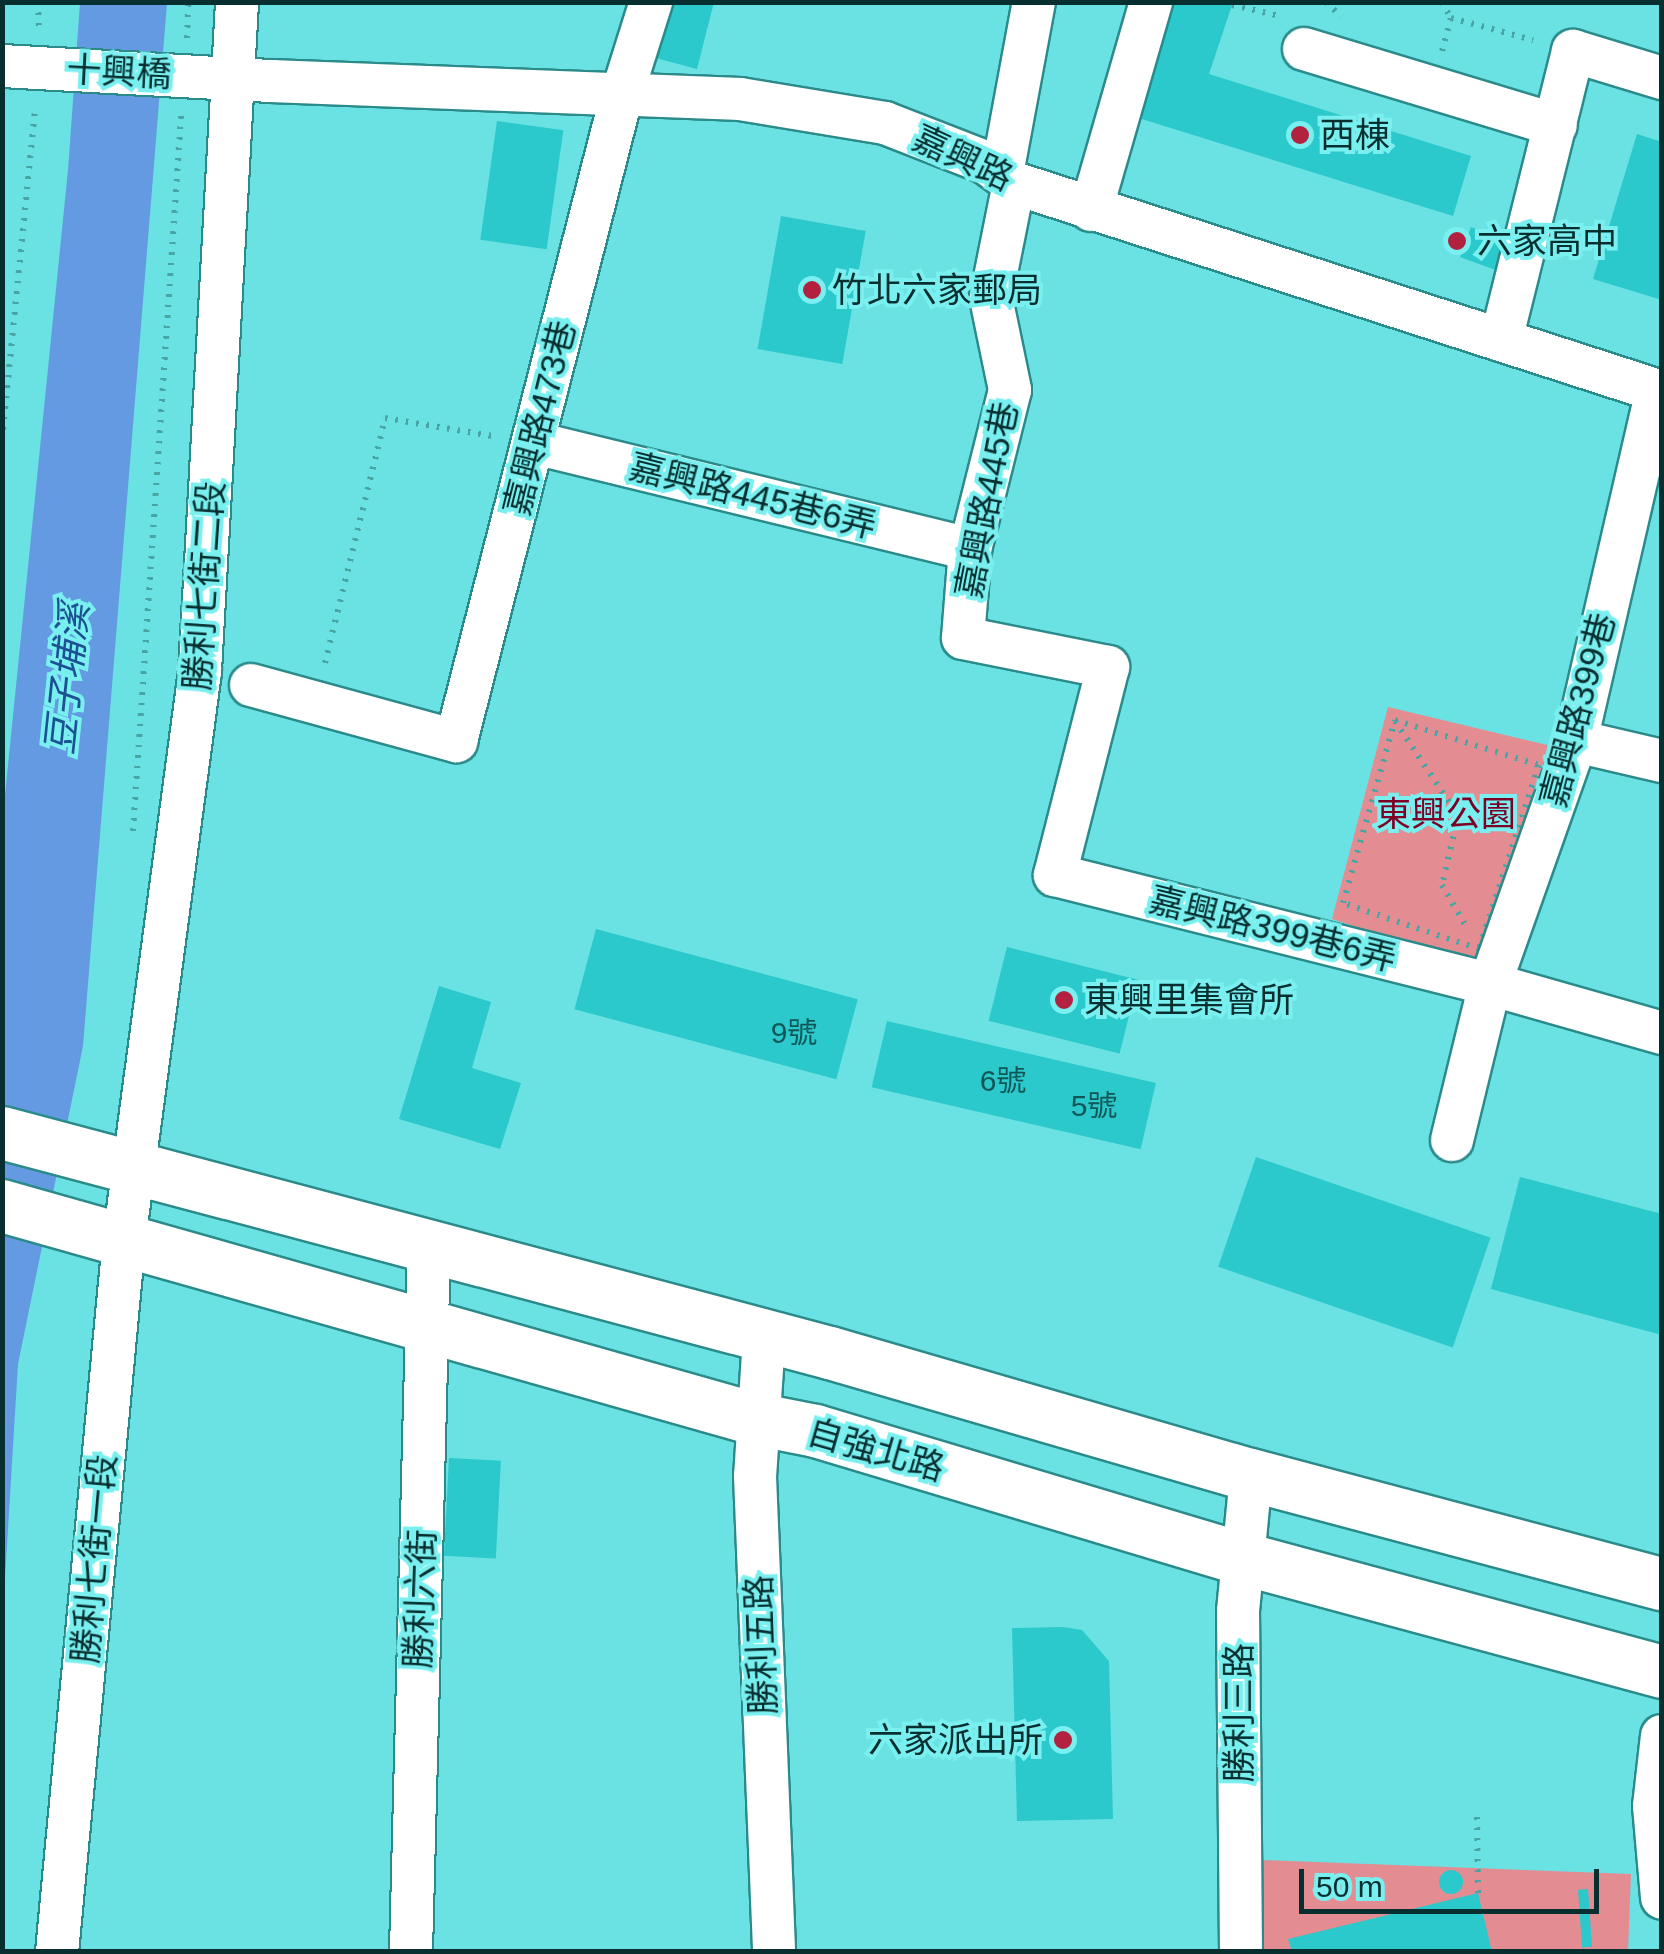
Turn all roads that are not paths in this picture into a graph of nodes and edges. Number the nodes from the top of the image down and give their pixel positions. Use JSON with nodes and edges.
{"nodes":[{"id":1,"x":237,"y":2,"type":"edge"},
{"id":2,"x":651,"y":2,"type":"edge"},
{"id":3,"x":1034,"y":2,"type":"edge"},
{"id":4,"x":1151,"y":2,"type":"edge"},
{"id":5,"x":1304,"y":48,"type":"dead end"},
{"id":6,"x":2,"y":66,"type":"edge"},
{"id":7,"x":1662,"y":78,"type":"edge"},
{"id":8,"x":236,"y":79,"type":"junction"},
{"id":9,"x":622,"y":94,"type":"junction"},
{"id":10,"x":1556,"y":125,"type":"junction"},
{"id":11,"x":1008,"y":179,"type":"junction"},
{"id":12,"x":1091,"y":210,"type":"junction"},
{"id":13,"x":1501,"y":340,"type":"junction"},
{"id":14,"x":1659,"y":392,"type":"edge"},
{"id":15,"x":535,"y":443,"type":"junction"},
{"id":16,"x":970,"y":549,"type":"junction"},
{"id":17,"x":251,"y":686,"type":"dead end"},
{"id":18,"x":1576,"y":741,"type":"junction"},
{"id":19,"x":1662,"y":761,"type":"edge"},
{"id":20,"x":1056,"y":874,"type":"joint"},
{"id":21,"x":1484,"y":966,"type":"junction"},
{"id":22,"x":1662,"y":1033,"type":"edge"},
{"id":23,"x":2,"y":1133,"type":"edge"},
{"id":24,"x":1452,"y":1140,"type":"dead end"},
{"id":25,"x":118,"y":1163,"type":"junction"},
{"id":26,"x":2,"y":1206,"type":"edge"},
{"id":27,"x":108,"y":1235,"type":"junction"},
{"id":28,"x":429,"y":1247,"type":"junction"},
{"id":29,"x":427,"y":1326,"type":"junction"},
{"id":30,"x":764,"y":1338,"type":"junction"},
{"id":31,"x":756,"y":1419,"type":"junction"},
{"id":32,"x":1250,"y":1475,"type":"junction"},
{"id":33,"x":1240,"y":1558,"type":"junction"},
{"id":34,"x":1662,"y":1584,"type":"edge"},
{"id":35,"x":1662,"y":1672,"type":"edge"},
{"id":36,"x":1662,"y":1736,"type":"edge"},
{"id":37,"x":1662,"y":1898,"type":"edge"},
{"id":38,"x":57,"y":1952,"type":"edge"},
{"id":39,"x":411,"y":1952,"type":"edge"},
{"id":40,"x":774,"y":1952,"type":"edge"},
{"id":41,"x":1240,"y":1952,"type":"edge"}],
"edges":[{"from":1,"to":8,"type":"street","name":"勝利七街二段"},
{"from":2,"to":9,"type":"street","name":"嘉興路473巷"},
{"from":3,"to":11,"type":"street","name":"嘉興路445巷"},
{"from":4,"to":12,"type":"street"},
{"from":5,"to":10,"type":"street"},
{"from":6,"to":8,"type":"street","name":"十興橋"},
{"from":7,"to":10,"type":"street"},
{"from":8,"to":9,"type":"street","name":"嘉興路"},
{"from":8,"to":25,"type":"street","name":"勝利七街二段"},
{"from":9,"to":11,"type":"street","name":"嘉興路"},
{"from":9,"to":15,"type":"street","name":"嘉興路473巷"},
{"from":10,"to":13,"type":"street"},
{"from":11,"to":12,"type":"street","name":"嘉興路"},
{"from":11,"to":16,"type":"street","name":"嘉興路445巷"},
{"from":12,"to":13,"type":"street","name":"嘉興路"},
{"from":13,"to":14,"type":"street","name":"嘉興路"},
{"from":14,"to":18,"type":"street","name":"嘉興路399巷"},
{"from":15,"to":16,"type":"street","name":"嘉興路445巷6弄"},
{"from":15,"to":17,"type":"street","name":"嘉興路473巷"},
{"from":16,"to":20,"type":"street","name":"嘉興路445巷"},
{"from":18,"to":19,"type":"street"},
{"from":18,"to":21,"type":"street","name":"嘉興路399巷"},
{"from":20,"to":21,"type":"street","name":"嘉興路399巷6弄"},
{"from":21,"to":22,"type":"street","name":"嘉興路399巷6弄"},
{"from":21,"to":24,"type":"street","name":"嘉興路399巷"},
{"from":23,"to":25,"type":"main road"},
{"from":25,"to":27,"type":"street","name":"勝利七街一段"},
{"from":25,"to":28,"type":"main road"},
{"from":26,"to":27,"type":"main road","name":"自強北路"},
{"from":27,"to":29,"type":"main road","name":"自強北路"},
{"from":27,"to":38,"type":"street","name":"勝利七街一段"},
{"from":28,"to":29,"type":"street","name":"勝利六街"},
{"from":28,"to":30,"type":"main road"},
{"from":29,"to":31,"type":"main road","name":"自強北路"},
{"from":29,"to":39,"type":"street","name":"勝利六街"},
{"from":30,"to":31,"type":"street","name":"勝利五路"},
{"from":30,"to":32,"type":"main road"},
{"from":31,"to":33,"type":"main road","name":"自強北路"},
{"from":31,"to":40,"type":"street","name":"勝利五路"},
{"from":32,"to":33,"type":"street","name":"勝利三路"},
{"from":32,"to":34,"type":"main road"},
{"from":33,"to":35,"type":"main road","name":"自強北路"},
{"from":33,"to":41,"type":"street","name":"勝利三路"},
{"from":36,"to":37,"type":"street"}]}
